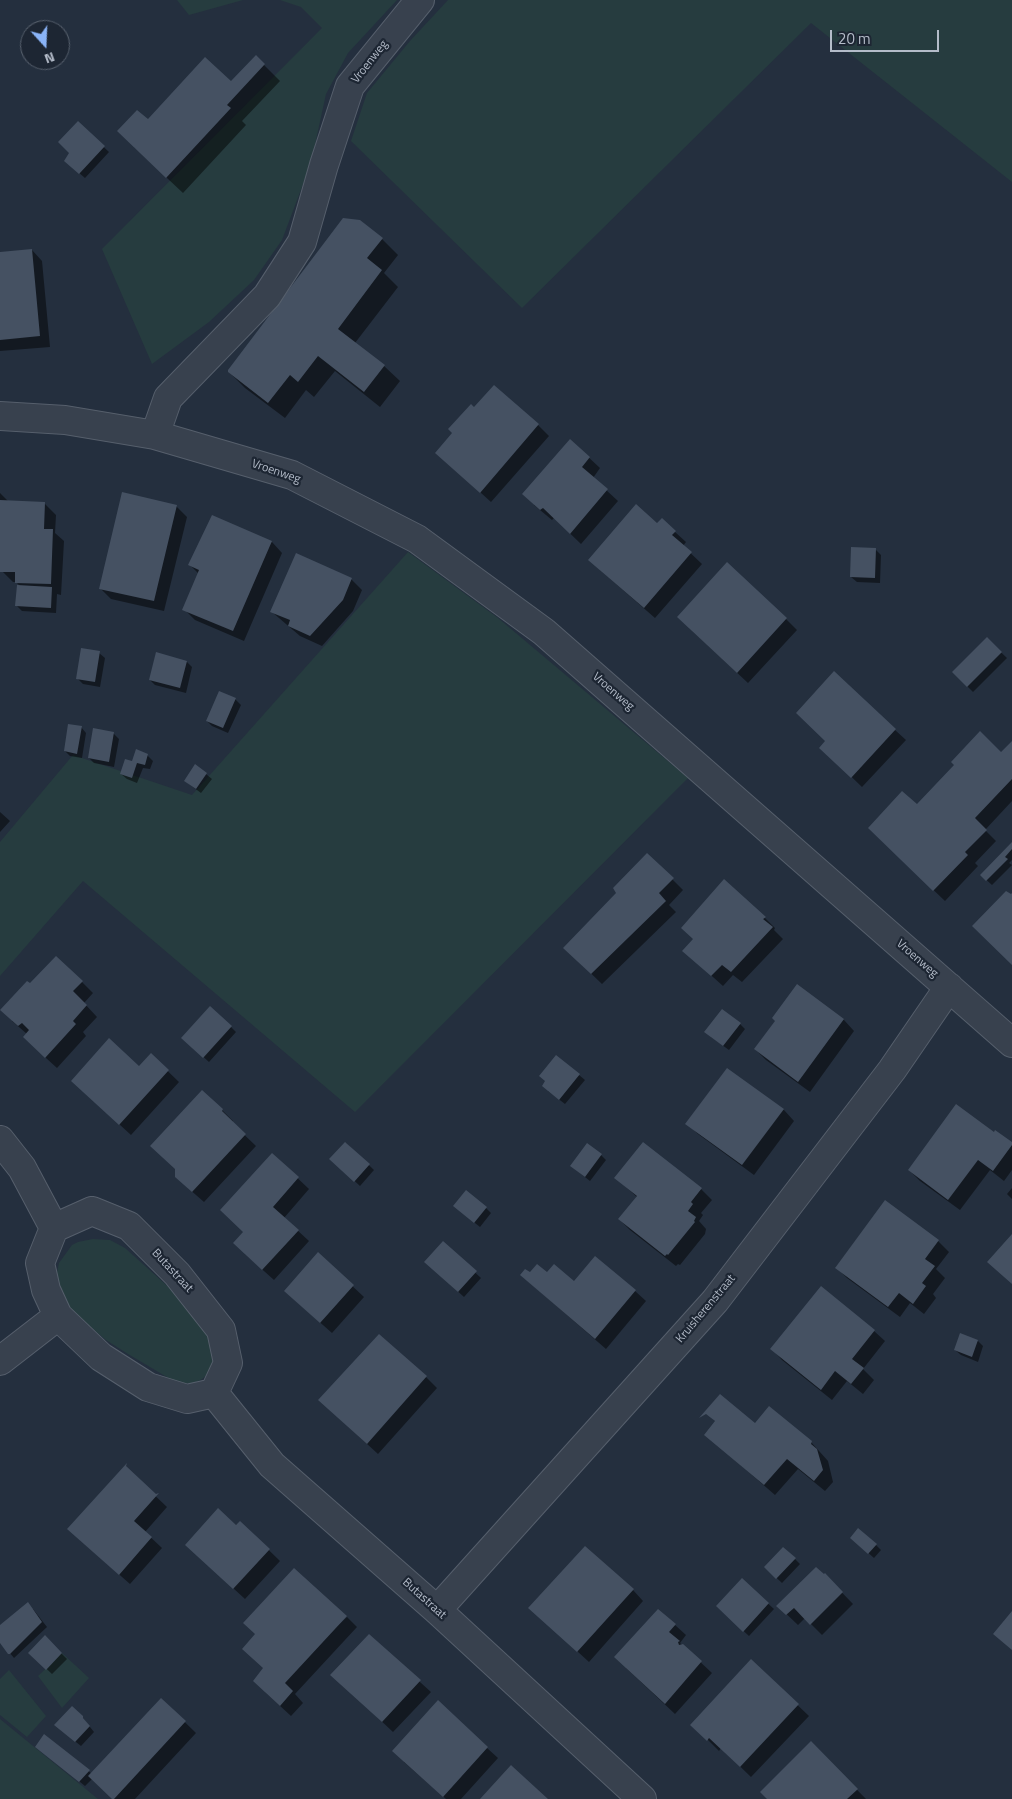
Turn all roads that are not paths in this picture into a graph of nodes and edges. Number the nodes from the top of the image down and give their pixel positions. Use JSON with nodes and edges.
{"nodes":[{"id":1,"x":420,"y":0,"type":"edge"},
{"id":2,"x":0,"y":416,"type":"edge"},
{"id":3,"x":155,"y":435,"type":"junction"},
{"id":4,"x":949,"y":986,"type":"junction"},
{"id":5,"x":1012,"y":1043,"type":"edge"},
{"id":6,"x":0,"y":1140,"type":"edge"},
{"id":7,"x":54,"y":1228,"type":"junction"},
{"id":8,"x":58,"y":1316,"type":"junction"},
{"id":9,"x":0,"y":1362,"type":"edge"},
{"id":10,"x":214,"y":1393,"type":"junction"},
{"id":11,"x":436,"y":1610,"type":"junction"},
{"id":12,"x":642,"y":1799,"type":"edge"}],
"edges":[{"from":1,"to":3,"type":"street","name":"Vroenweg"},
{"from":2,"to":3,"type":"street","name":"Vroenweg"},
{"from":3,"to":4,"type":"street","name":"Vroenweg"},
{"from":4,"to":5,"type":"street","name":"Vroenweg"},
{"from":4,"to":11,"type":"street","name":"Kruisherenstraat"},
{"from":6,"to":7,"type":"street"},
{"from":7,"to":8,"type":"street"},
{"from":7,"to":10,"type":"street","name":"Butastraat"},
{"from":8,"to":9,"type":"street"},
{"from":8,"to":10,"type":"street"},
{"from":10,"to":11,"type":"street","name":"Butastraat"},
{"from":11,"to":12,"type":"street","name":"Butastraat"}]}
